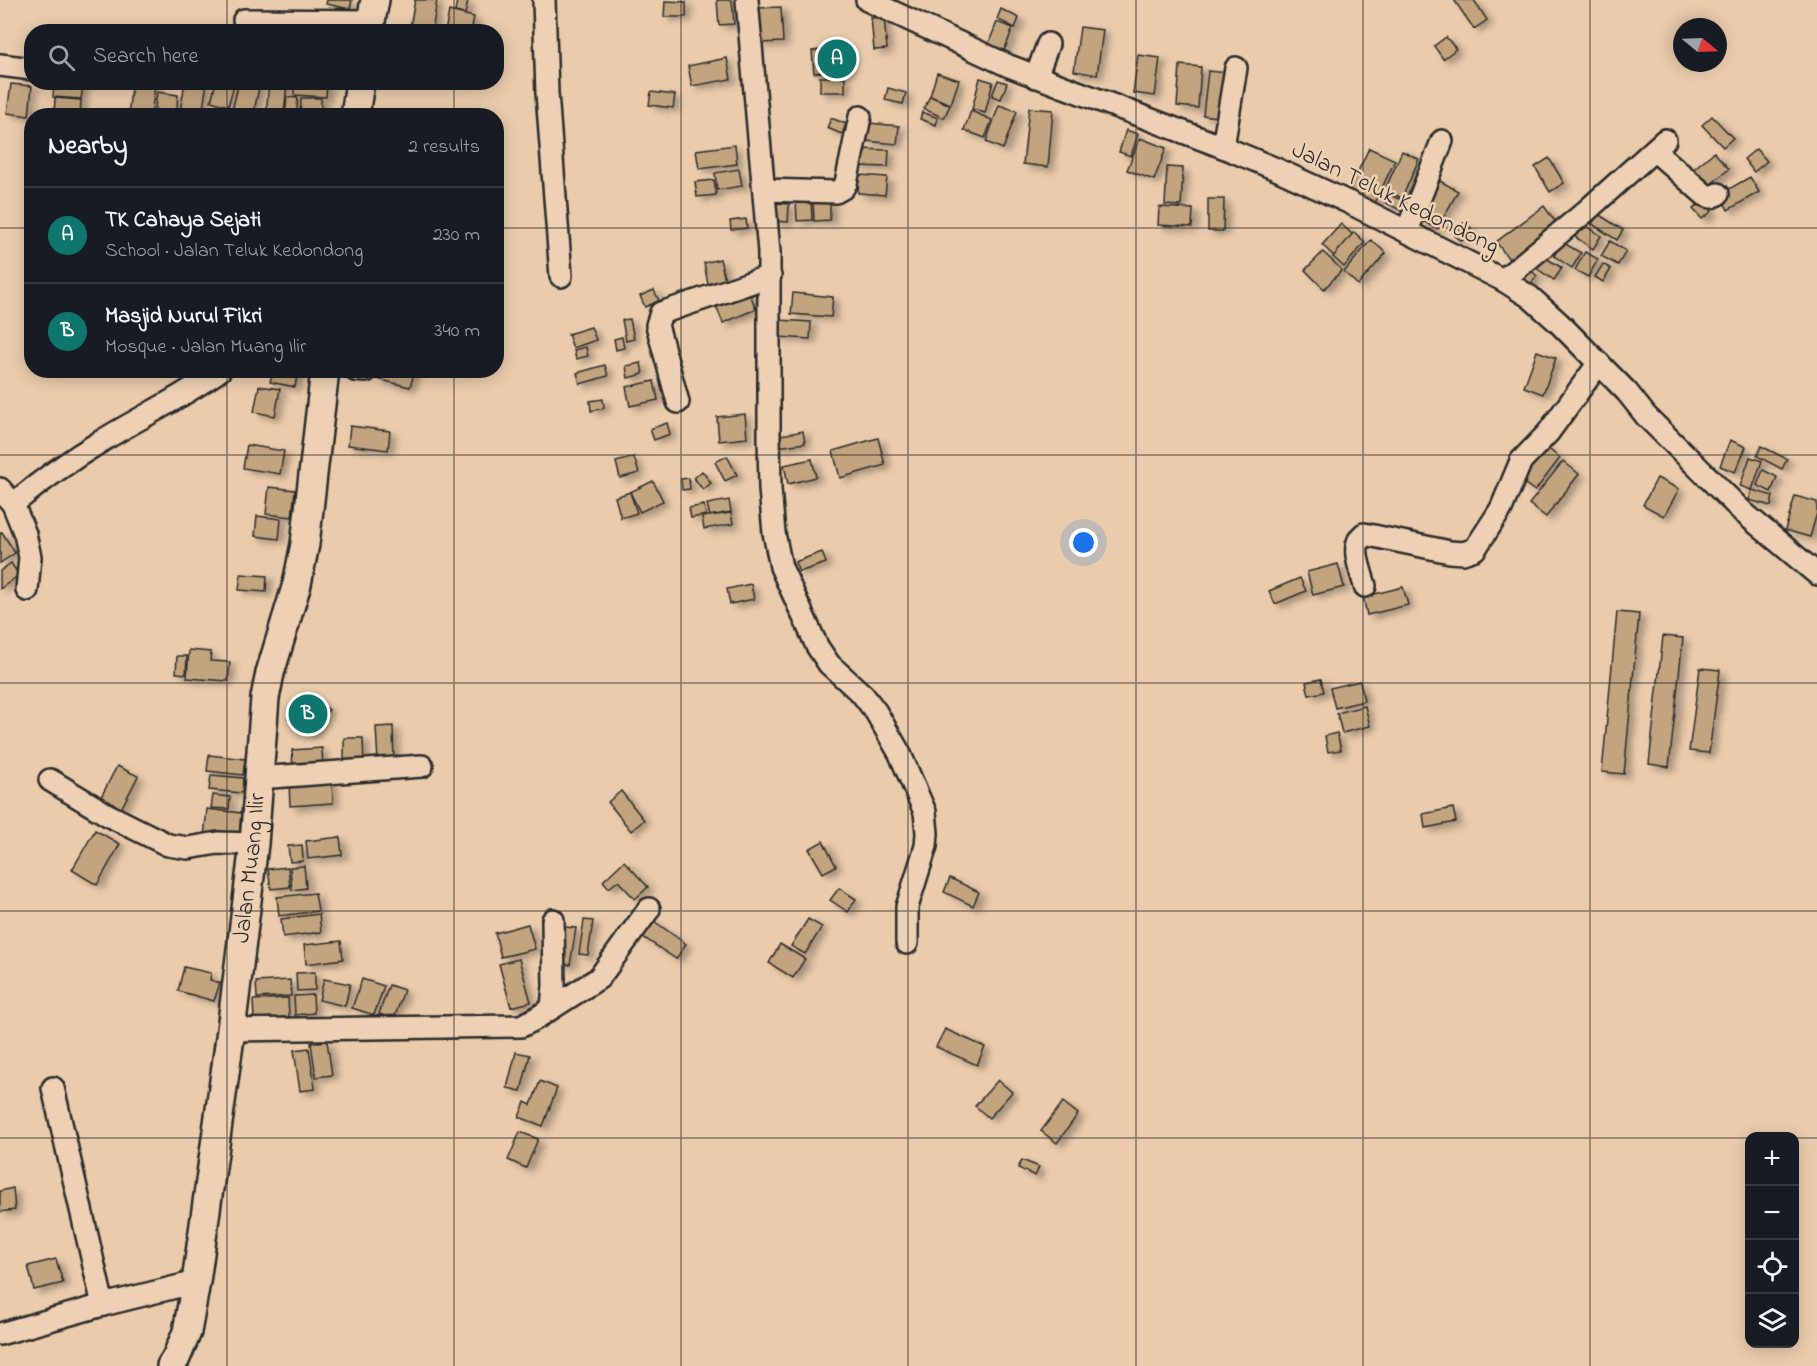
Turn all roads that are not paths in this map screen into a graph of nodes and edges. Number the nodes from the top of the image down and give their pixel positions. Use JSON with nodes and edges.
{"nodes":[{"id":1,"x":544,"y":0,"type":"edge"},
{"id":2,"x":747,"y":0,"type":"edge"},
{"id":3,"x":867,"y":0,"type":"edge"},
{"id":4,"x":372,"y":17,"type":"edge"},
{"id":5,"x":244,"y":20,"type":"dead end"},
{"id":6,"x":1048,"y":44,"type":"dead end"},
{"id":7,"x":0,"y":65,"type":"edge"},
{"id":8,"x":24,"y":68,"type":"edge"},
{"id":9,"x":1236,"y":68,"type":"dead end"},
{"id":10,"x":1036,"y":76,"type":"junction"},
{"id":11,"x":359,"y":90,"type":"edge"},
{"id":12,"x":356,"y":108,"type":"edge"},
{"id":13,"x":860,"y":117,"type":"dead end"},
{"id":14,"x":1442,"y":141,"type":"dead end"},
{"id":15,"x":1223,"y":147,"type":"junction"},
{"id":16,"x":764,"y":190,"type":"junction"},
{"id":17,"x":1718,"y":194,"type":"dead end"},
{"id":18,"x":1407,"y":231,"type":"junction"},
{"id":19,"x":561,"y":276,"type":"dead end"},
{"id":20,"x":770,"y":276,"type":"junction"},
{"id":21,"x":1503,"y":280,"type":"junction"},
{"id":22,"x":1599,"y":363,"type":"junction"},
{"id":23,"x":209,"y":378,"type":"edge"},
{"id":24,"x":324,"y":378,"type":"edge"},
{"id":25,"x":678,"y":402,"type":"dead end"},
{"id":26,"x":7,"y":496,"type":"edge"},
{"id":27,"x":1817,"y":574,"type":"edge"},
{"id":28,"x":1365,"y":586,"type":"dead end"},
{"id":29,"x":27,"y":590,"type":"dead end"},
{"id":30,"x":422,"y":766,"type":"dead end"},
{"id":31,"x":258,"y":778,"type":"junction"},
{"id":32,"x":50,"y":780,"type":"dead end"},
{"id":33,"x":254,"y":844,"type":"junction"},
{"id":34,"x":650,"y":909,"type":"dead end"},
{"id":35,"x":553,"y":920,"type":"dead end"},
{"id":36,"x":907,"y":943,"type":"dead end"},
{"id":37,"x":552,"y":1007,"type":"junction"},
{"id":38,"x":231,"y":1029,"type":"junction"},
{"id":39,"x":53,"y":1088,"type":"dead end"},
{"id":40,"x":196,"y":1282,"type":"junction"},
{"id":41,"x":103,"y":1305,"type":"junction"},
{"id":42,"x":0,"y":1334,"type":"edge"},
{"id":43,"x":180,"y":1363,"type":"edge"}],
"edges":[{"from":1,"to":19,"type":"street"},
{"from":2,"to":16,"type":"street"},
{"from":3,"to":10,"type":"street","name":"Jalan Teluk Kedondong"},
{"from":4,"to":5,"type":"street"},
{"from":6,"to":10,"type":"street"},
{"from":7,"to":8,"type":"street"},
{"from":9,"to":15,"type":"street"},
{"from":10,"to":15,"type":"street","name":"Jalan Teluk Kedondong"},
{"from":11,"to":12,"type":"main road"},
{"from":13,"to":16,"type":"street"},
{"from":14,"to":18,"type":"street"},
{"from":15,"to":18,"type":"street","name":"Jalan Teluk Kedondong"},
{"from":16,"to":20,"type":"street"},
{"from":17,"to":21,"type":"street"},
{"from":18,"to":21,"type":"street","name":"Jalan Teluk Kedondong"},
{"from":20,"to":25,"type":"street"},
{"from":20,"to":36,"type":"street"},
{"from":21,"to":22,"type":"street","name":"Jalan Teluk Kedondong"},
{"from":22,"to":27,"type":"street","name":"Jalan Teluk Kedondong"},
{"from":22,"to":28,"type":"street"},
{"from":23,"to":26,"type":"street"},
{"from":24,"to":31,"type":"main road","name":"Jalan Muang Ilir"},
{"from":26,"to":29,"type":"street"},
{"from":30,"to":31,"type":"street"},
{"from":31,"to":33,"type":"main road","name":"Jalan Muang Ilir"},
{"from":32,"to":33,"type":"street"},
{"from":33,"to":38,"type":"main road","name":"Jalan Muang Ilir"},
{"from":34,"to":37,"type":"street"},
{"from":35,"to":37,"type":"street"},
{"from":37,"to":38,"type":"street"},
{"from":38,"to":40,"type":"main road","name":"Jalan Muang Ilir"},
{"from":39,"to":41,"type":"street"},
{"from":40,"to":41,"type":"street"},
{"from":40,"to":43,"type":"main road","name":"Jalan Muang Ilir"},
{"from":41,"to":42,"type":"street"}]}
